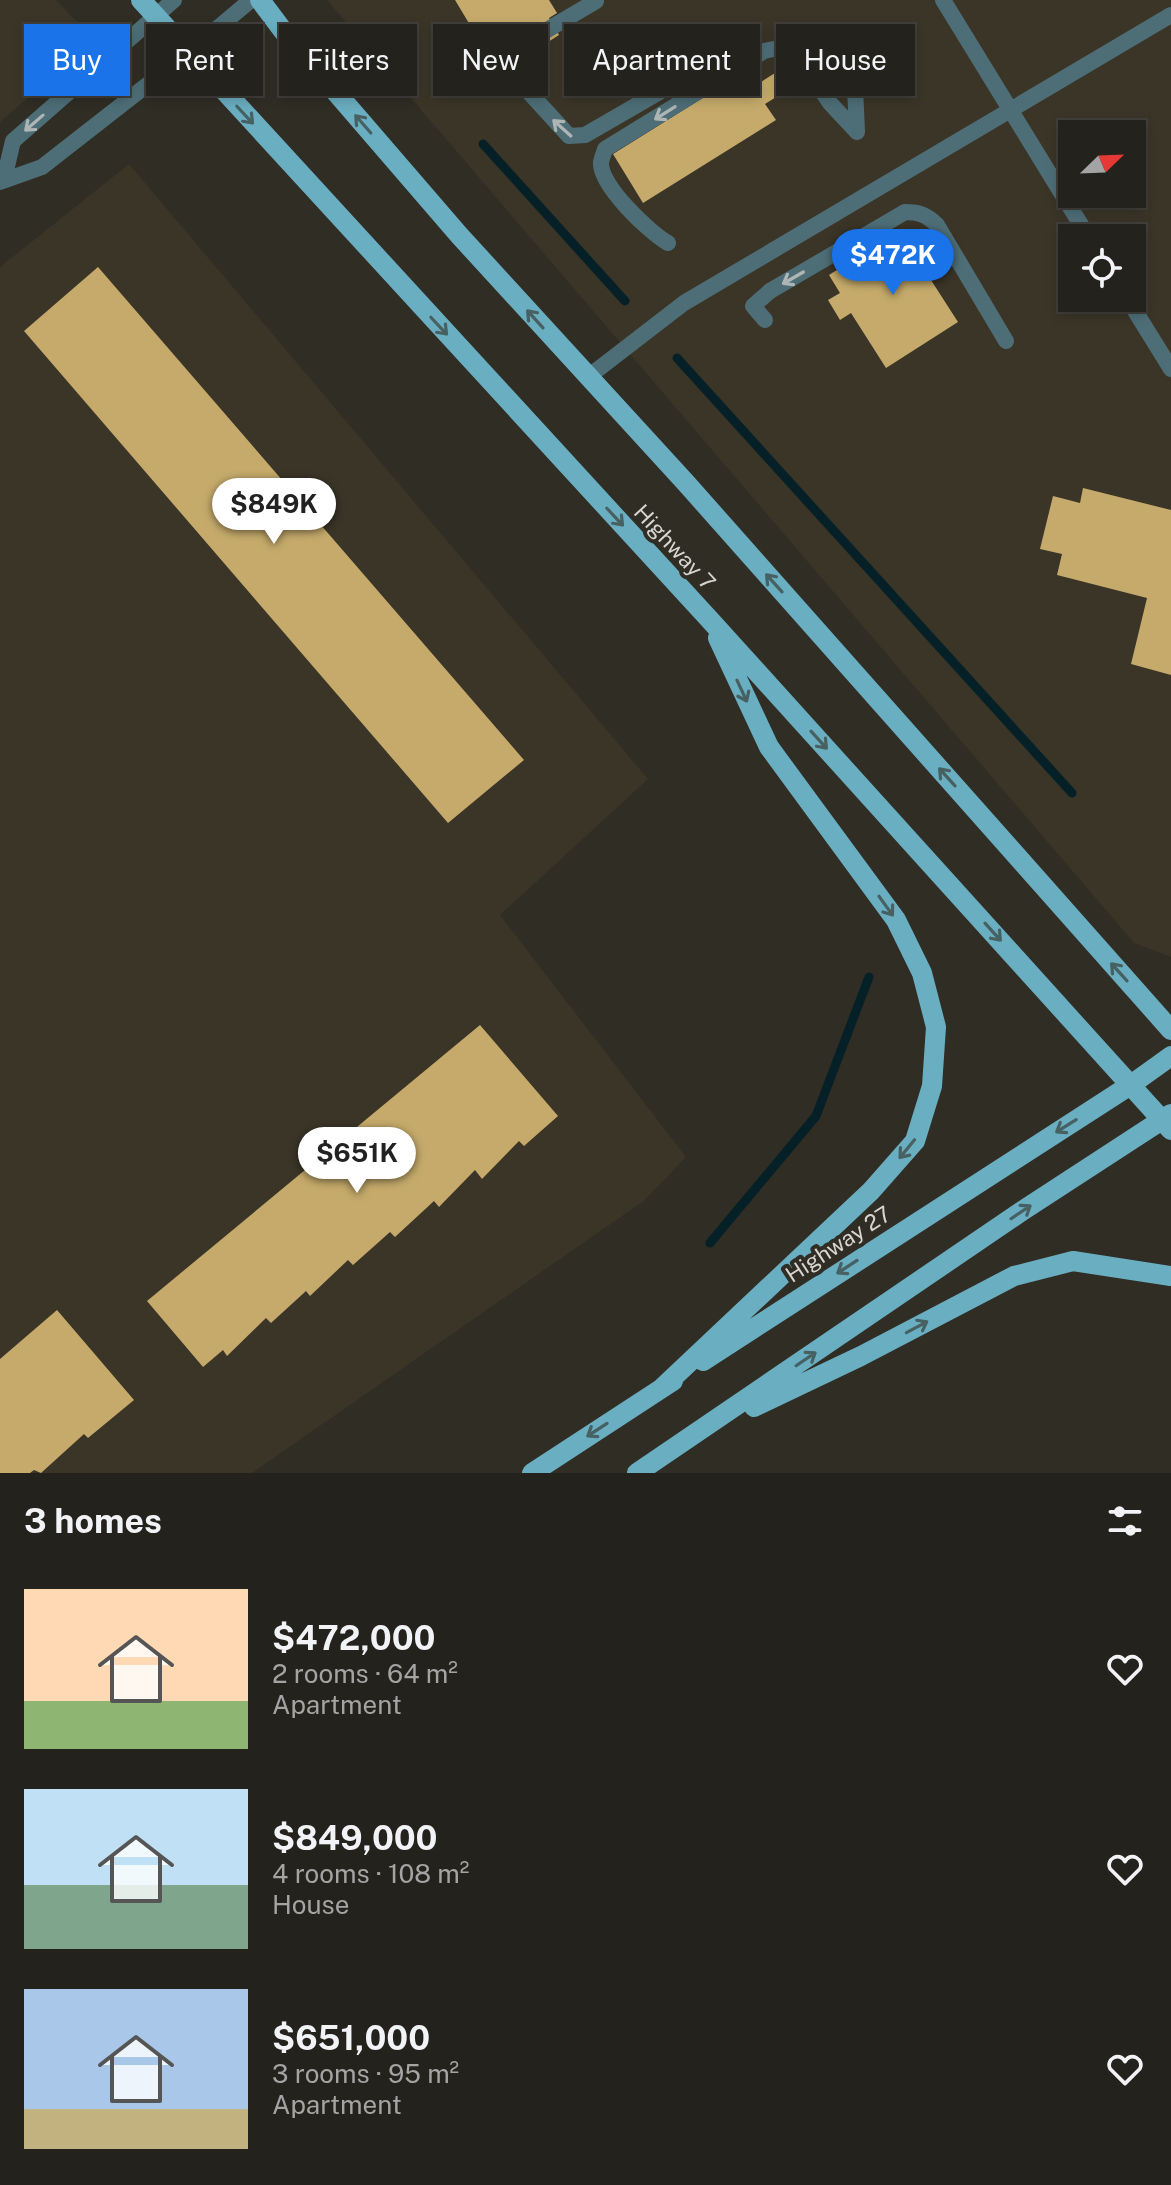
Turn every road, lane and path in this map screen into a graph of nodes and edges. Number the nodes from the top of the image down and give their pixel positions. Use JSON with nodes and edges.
{"nodes":[{"id":1,"x":174,"y":0,"type":"edge"},
{"id":2,"x":251,"y":0,"type":"edge"},
{"id":3,"x":260,"y":0,"type":"edge"},
{"id":4,"x":943,"y":0,"type":"edge"},
{"id":5,"x":596,"y":1,"type":"edge"},
{"id":6,"x":148,"y":8,"type":"edge"},
{"id":7,"x":1171,"y":15,"type":"edge"},
{"id":8,"x":162,"y":24,"type":"edge"},
{"id":9,"x":222,"y":24,"type":"edge"},
{"id":10,"x":783,"y":47,"type":"joint"},
{"id":11,"x":776,"y":48,"type":"edge"},
{"id":12,"x":146,"y":86,"type":"edge"},
{"id":13,"x":228,"y":96,"type":"edge"},
{"id":14,"x":652,"y":96,"type":"edge"},
{"id":15,"x":1009,"y":109,"type":"junction"},
{"id":16,"x":2,"y":180,"type":"edge"},
{"id":17,"x":1080,"y":224,"type":"edge"},
{"id":18,"x":668,"y":243,"type":"dead end"},
{"id":19,"x":1136,"y":312,"type":"edge"},
{"id":20,"x":765,"y":320,"type":"dead end"},
{"id":21,"x":1006,"y":341,"type":"dead end"},
{"id":22,"x":1171,"y":369,"type":"edge"},
{"id":23,"x":588,"y":377,"type":"junction"},
{"id":24,"x":710,"y":620,"type":"junction"},
{"id":25,"x":1171,"y":1030,"type":"edge"},
{"id":26,"x":1171,"y":1056,"type":"edge"},
{"id":27,"x":1132,"y":1084,"type":"junction"},
{"id":28,"x":1168,"y":1121,"type":"edge"},
{"id":29,"x":1171,"y":1276,"type":"edge"},
{"id":30,"x":662,"y":1388,"type":"junction"},
{"id":31,"x":696,"y":1434,"type":"junction"},
{"id":32,"x":532,"y":1473,"type":"edge"},
{"id":33,"x":637,"y":1473,"type":"edge"}],
"edges":[{"from":1,"to":6,"type":"street"},
{"from":2,"to":9,"type":"street"},
{"from":23,"to":3,"type":"main road","one_way":true},
{"from":4,"to":15,"type":"street"},
{"from":14,"to":5,"type":"street","one_way":true},
{"from":6,"to":8,"type":"main road","name":"Highway 7"},
{"from":6,"to":16,"type":"street","one_way":true},
{"from":7,"to":15,"type":"street"},
{"from":10,"to":10,"type":"street"},
{"from":11,"to":18,"type":"street","one_way":true},
{"from":12,"to":16,"type":"street"},
{"from":13,"to":24,"type":"main road","name":"Highway 7","one_way":true},
{"from":15,"to":17,"type":"street"},
{"from":15,"to":23,"type":"street"},
{"from":19,"to":22,"type":"street"},
{"from":21,"to":20,"type":"street","one_way":true},
{"from":25,"to":23,"type":"main road","one_way":true},
{"from":24,"to":27,"type":"main road","name":"Highway 7","one_way":true},
{"from":24,"to":30,"type":"main road","one_way":true},
{"from":26,"to":27,"type":"main road","name":"Highway 27"},
{"from":27,"to":28,"type":"main road","name":"Highway 7"},
{"from":27,"to":30,"type":"main road","name":"Highway 27","one_way":true},
{"from":31,"to":28,"type":"main road","one_way":true},
{"from":31,"to":29,"type":"main road","one_way":true},
{"from":30,"to":32,"type":"main road","name":"Highway 27","one_way":true},
{"from":31,"to":33,"type":"main road"}]}
